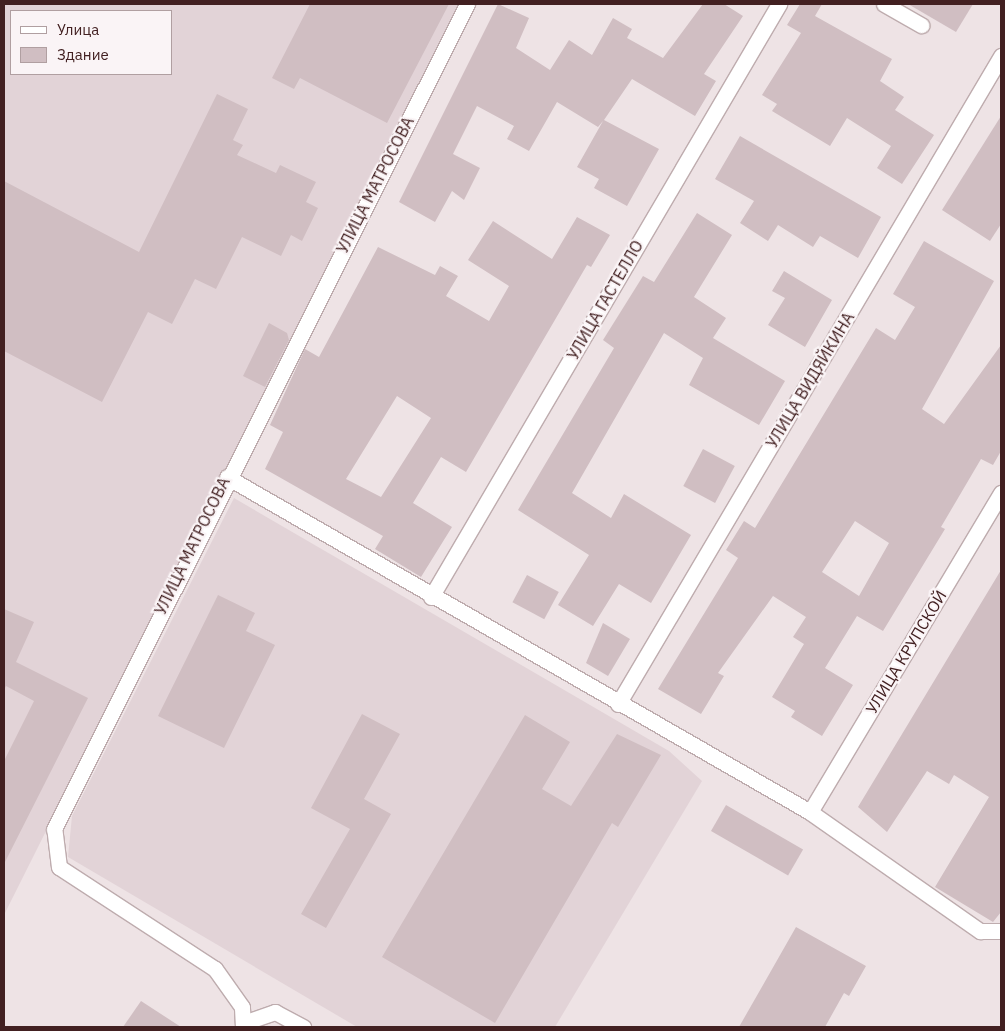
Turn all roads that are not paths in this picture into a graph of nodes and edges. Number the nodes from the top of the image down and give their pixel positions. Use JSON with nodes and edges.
{"nodes":[{"id":1,"x":467,"y":4,"type":"edge"},
{"id":2,"x":779,"y":4,"type":"edge"},
{"id":3,"x":884,"y":4,"type":"edge"},
{"id":4,"x":921,"y":25,"type":"dead end"},
{"id":5,"x":1001,"y":56,"type":"edge"},
{"id":6,"x":227,"y":477,"type":"junction"},
{"id":7,"x":1001,"y":493,"type":"edge"},
{"id":8,"x":431,"y":597,"type":"junction"},
{"id":9,"x":618,"y":704,"type":"junction"},
{"id":10,"x":810,"y":812,"type":"junction"},
{"id":11,"x":999,"y":932,"type":"edge"},
{"id":12,"x":245,"y":1024,"type":"edge"},
{"id":13,"x":303,"y":1027,"type":"edge"}],
"edges":[{"from":1,"to":6,"type":"street","name":"УЛИЦА МАТРОСОВА"},
{"from":2,"to":8,"type":"street","name":"УЛИЦА ГАСТЕЛЛО"},
{"from":3,"to":4,"type":"street"},
{"from":5,"to":9,"type":"street","name":"УЛИЦА ВИДЯЙКИНА"},
{"from":6,"to":8,"type":"street"},
{"from":6,"to":12,"type":"street","name":"УЛИЦА МАТРОСОВА"},
{"from":7,"to":10,"type":"street","name":"УЛИЦА КРУПСКОЙ"},
{"from":8,"to":9,"type":"street"},
{"from":9,"to":10,"type":"street"},
{"from":10,"to":11,"type":"street"},
{"from":12,"to":13,"type":"street"}]}
